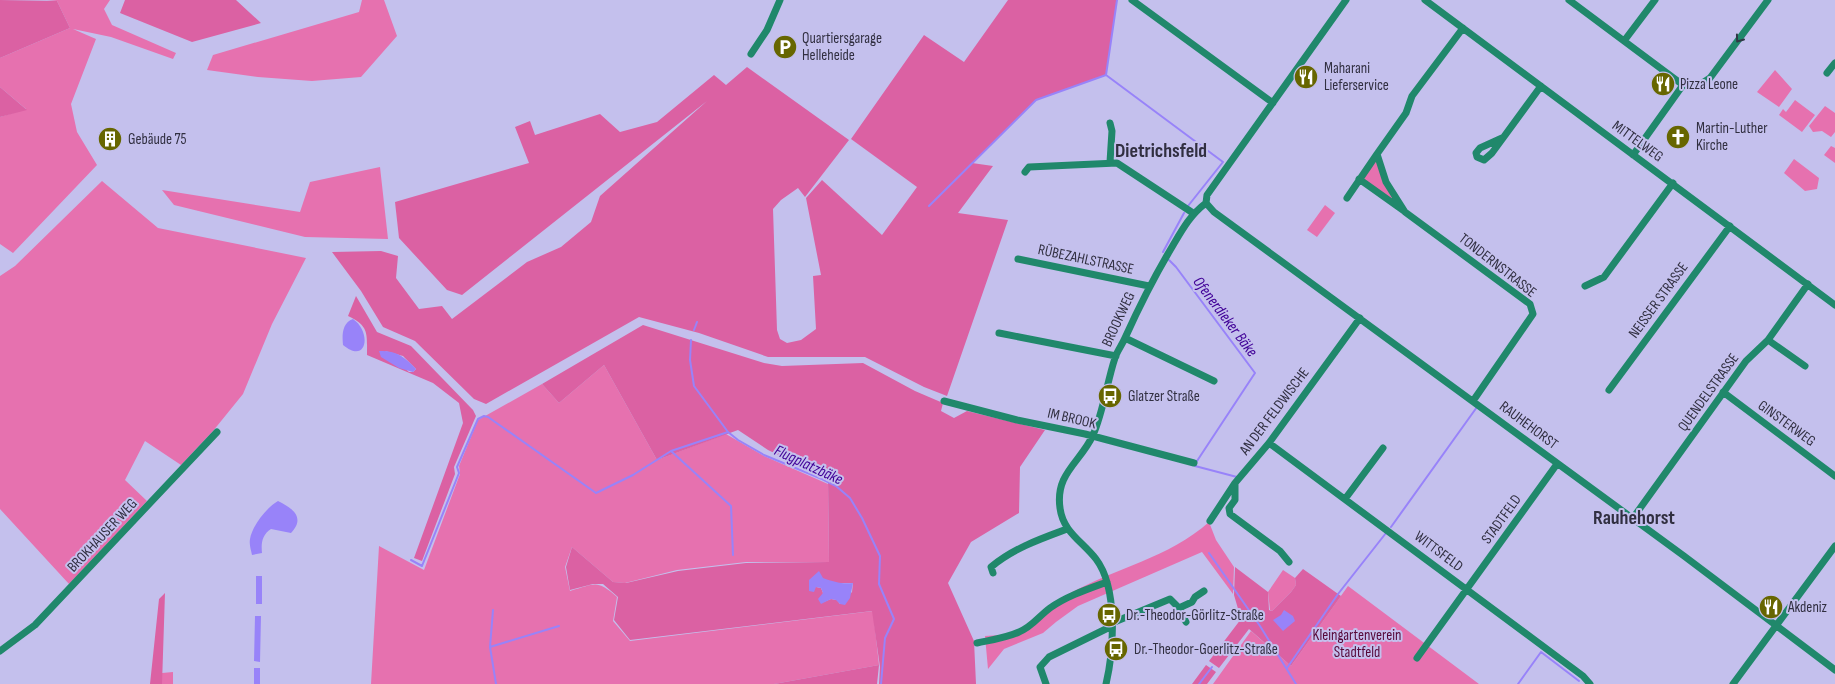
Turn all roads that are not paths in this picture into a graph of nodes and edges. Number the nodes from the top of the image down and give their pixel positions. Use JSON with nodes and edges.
{"nodes":[{"id":1,"x":780,"y":0,"type":"edge"},
{"id":2,"x":1132,"y":0,"type":"edge"},
{"id":3,"x":1346,"y":0,"type":"edge"},
{"id":4,"x":1425,"y":0,"type":"edge"},
{"id":5,"x":1569,"y":0,"type":"edge"},
{"id":6,"x":1655,"y":0,"type":"edge"},
{"id":7,"x":1768,"y":0,"type":"edge"},
{"id":8,"x":1463,"y":28,"type":"junction"},
{"id":9,"x":1624,"y":41,"type":"junction"},
{"id":10,"x":751,"y":54,"type":"dead end"},
{"id":11,"x":1835,"y":63,"type":"edge"},
{"id":12,"x":1827,"y":73,"type":"dead end"},
{"id":13,"x":1683,"y":85,"type":"junction"},
{"id":14,"x":1541,"y":86,"type":"junction"},
{"id":15,"x":1273,"y":103,"type":"junction"},
{"id":16,"x":1110,"y":123,"type":"dead end"},
{"id":17,"x":1502,"y":138,"type":"dead end"},
{"id":18,"x":1377,"y":154,"type":"junction"},
{"id":19,"x":1633,"y":155,"type":"junction"},
{"id":20,"x":1110,"y":162,"type":"junction"},
{"id":21,"x":1025,"y":172,"type":"dead end"},
{"id":22,"x":1359,"y":179,"type":"junction"},
{"id":23,"x":1673,"y":183,"type":"junction"},
{"id":24,"x":1347,"y":198,"type":"dead end"},
{"id":25,"x":1206,"y":203,"type":"junction"},
{"id":26,"x":1405,"y":212,"type":"junction"},
{"id":27,"x":1193,"y":213,"type":"junction"},
{"id":28,"x":1730,"y":226,"type":"junction"},
{"id":29,"x":1018,"y":259,"type":"dead end"},
{"id":30,"x":1808,"y":284,"type":"junction"},
{"id":31,"x":1149,"y":286,"type":"junction"},
{"id":32,"x":1585,"y":286,"type":"dead end"},
{"id":33,"x":1835,"y":305,"type":"edge"},
{"id":34,"x":1360,"y":318,"type":"junction"},
{"id":35,"x":999,"y":333,"type":"dead end"},
{"id":36,"x":1125,"y":338,"type":"junction"},
{"id":37,"x":1768,"y":340,"type":"junction"},
{"id":38,"x":1116,"y":356,"type":"junction"},
{"id":39,"x":1805,"y":366,"type":"dead end"},
{"id":40,"x":1214,"y":381,"type":"dead end"},
{"id":41,"x":1609,"y":390,"type":"dead end"},
{"id":42,"x":1723,"y":392,"type":"junction"},
{"id":43,"x":944,"y":401,"type":"dead end"},
{"id":44,"x":1473,"y":401,"type":"junction"},
{"id":45,"x":217,"y":432,"type":"dead end"},
{"id":46,"x":1093,"y":436,"type":"junction"},
{"id":47,"x":1269,"y":442,"type":"junction"},
{"id":48,"x":1383,"y":448,"type":"dead end"},
{"id":49,"x":1194,"y":463,"type":"dead end"},
{"id":50,"x":1557,"y":464,"type":"junction"},
{"id":51,"x":1835,"y":476,"type":"edge"},
{"id":52,"x":1235,"y":483,"type":"junction"},
{"id":53,"x":1345,"y":499,"type":"junction"},
{"id":54,"x":1633,"y":518,"type":"junction"},
{"id":55,"x":1210,"y":521,"type":"dead end"},
{"id":56,"x":1067,"y":529,"type":"junction"},
{"id":57,"x":1835,"y":546,"type":"edge"},
{"id":58,"x":1289,"y":562,"type":"dead end"},
{"id":59,"x":993,"y":572,"type":"dead end"},
{"id":60,"x":1107,"y":582,"type":"junction"},
{"id":61,"x":1466,"y":589,"type":"junction"},
{"id":62,"x":1204,"y":591,"type":"dead end"},
{"id":63,"x":1179,"y":608,"type":"junction"},
{"id":64,"x":1186,"y":622,"type":"dead end"},
{"id":65,"x":1112,"y":624,"type":"junction"},
{"id":66,"x":1775,"y":625,"type":"junction"},
{"id":67,"x":977,"y":643,"type":"dead end"},
{"id":68,"x":0,"y":651,"type":"edge"},
{"id":69,"x":1417,"y":658,"type":"dead end"},
{"id":70,"x":1835,"y":670,"type":"edge"},
{"id":71,"x":1587,"y":683,"type":"edge"},
{"id":72,"x":1046,"y":684,"type":"edge"},
{"id":73,"x":1106,"y":684,"type":"edge"},
{"id":74,"x":1733,"y":684,"type":"edge"}],
"edges":[{"from":1,"to":10,"type":"street"},
{"from":2,"to":15,"type":"street"},
{"from":3,"to":15,"type":"street","name":"BROOKWEG"},
{"from":4,"to":8,"type":"street","name":"MITTELWEG"},
{"from":5,"to":9,"type":"street"},
{"from":6,"to":9,"type":"street"},
{"from":7,"to":13,"type":"street","one_way":true},
{"from":8,"to":14,"type":"street","name":"MITTELWEG"},
{"from":8,"to":18,"type":"street"},
{"from":9,"to":13,"type":"street"},
{"from":11,"to":12,"type":"street"},
{"from":13,"to":19,"type":"street"},
{"from":14,"to":17,"type":"street"},
{"from":14,"to":19,"type":"street","name":"MITTELWEG"},
{"from":15,"to":25,"type":"street","name":"BROOKWEG"},
{"from":16,"to":20,"type":"street"},
{"from":18,"to":22,"type":"street"},
{"from":18,"to":26,"type":"street","name":"TONDERNSTRASSE"},
{"from":19,"to":23,"type":"street","name":"MITTELWEG"},
{"from":20,"to":21,"type":"street"},
{"from":20,"to":27,"type":"street"},
{"from":22,"to":24,"type":"street"},
{"from":22,"to":26,"type":"street","name":"TONDERNSTRASSE"},
{"from":23,"to":28,"type":"street","name":"MITTELWEG"},
{"from":23,"to":32,"type":"street"},
{"from":25,"to":27,"type":"street","name":"BROOKWEG"},
{"from":25,"to":34,"type":"street","name":"RAUHEHORST"},
{"from":26,"to":44,"type":"street","name":"TONDERNSTRASSE"},
{"from":27,"to":31,"type":"street","name":"BROOKWEG"},
{"from":28,"to":30,"type":"street","name":"MITTELWEG"},
{"from":28,"to":41,"type":"street","name":"NEISSER STRASSE"},
{"from":29,"to":31,"type":"street","name":"RÜBEZAHLSTRASSE"},
{"from":30,"to":33,"type":"street","name":"MITTELWEG"},
{"from":30,"to":37,"type":"street","name":"QUENDELSTRASSE"},
{"from":31,"to":36,"type":"street","name":"BROOKWEG"},
{"from":34,"to":44,"type":"street","name":"RAUHEHORST"},
{"from":34,"to":47,"type":"street","name":"AN DER FELDWISCHE"},
{"from":35,"to":38,"type":"street"},
{"from":36,"to":38,"type":"street","name":"BROOKWEG"},
{"from":36,"to":40,"type":"street"},
{"from":37,"to":39,"type":"street"},
{"from":37,"to":42,"type":"street","name":"QUENDELSTRASSE"},
{"from":38,"to":46,"type":"street","name":"BROOKWEG"},
{"from":42,"to":51,"type":"street","name":"GINSTERWEG"},
{"from":42,"to":54,"type":"street","name":"QUENDELSTRASSE"},
{"from":43,"to":46,"type":"street","name":"IM BROOK"},
{"from":44,"to":50,"type":"street","name":"RAUHEHORST"},
{"from":45,"to":68,"type":"street","name":"BROKHAUSER WEG"},
{"from":46,"to":49,"type":"street","name":"IM BROOK"},
{"from":46,"to":56,"type":"street","name":"BROOKWEG"},
{"from":47,"to":52,"type":"street","name":"AN DER FELDWISCHE"},
{"from":47,"to":53,"type":"street","name":"WITTSFELD"},
{"from":48,"to":53,"type":"street"},
{"from":50,"to":54,"type":"street","name":"RAUHEHORST"},
{"from":50,"to":61,"type":"street","name":"STADTFELD"},
{"from":52,"to":55,"type":"street","name":"AN DER FELDWISCHE"},
{"from":52,"to":58,"type":"street"},
{"from":53,"to":61,"type":"street","name":"WITTSFELD"},
{"from":54,"to":66,"type":"street","name":"RAUHEHORST"},
{"from":56,"to":59,"type":"street"},
{"from":56,"to":60,"type":"street","name":"BROOKWEG"},
{"from":57,"to":66,"type":"street"},
{"from":60,"to":65,"type":"street","name":"BROOKWEG"},
{"from":60,"to":67,"type":"street"},
{"from":61,"to":69,"type":"street","name":"STADTFELD"},
{"from":61,"to":71,"type":"street","name":"WITTSFELD"},
{"from":62,"to":63,"type":"street"},
{"from":63,"to":64,"type":"street"},
{"from":63,"to":65,"type":"street"},
{"from":65,"to":72,"type":"street"},
{"from":65,"to":73,"type":"street","name":"BROOKWEG"},
{"from":66,"to":70,"type":"street","name":"RAUHEHORST"},
{"from":66,"to":74,"type":"street"}]}
